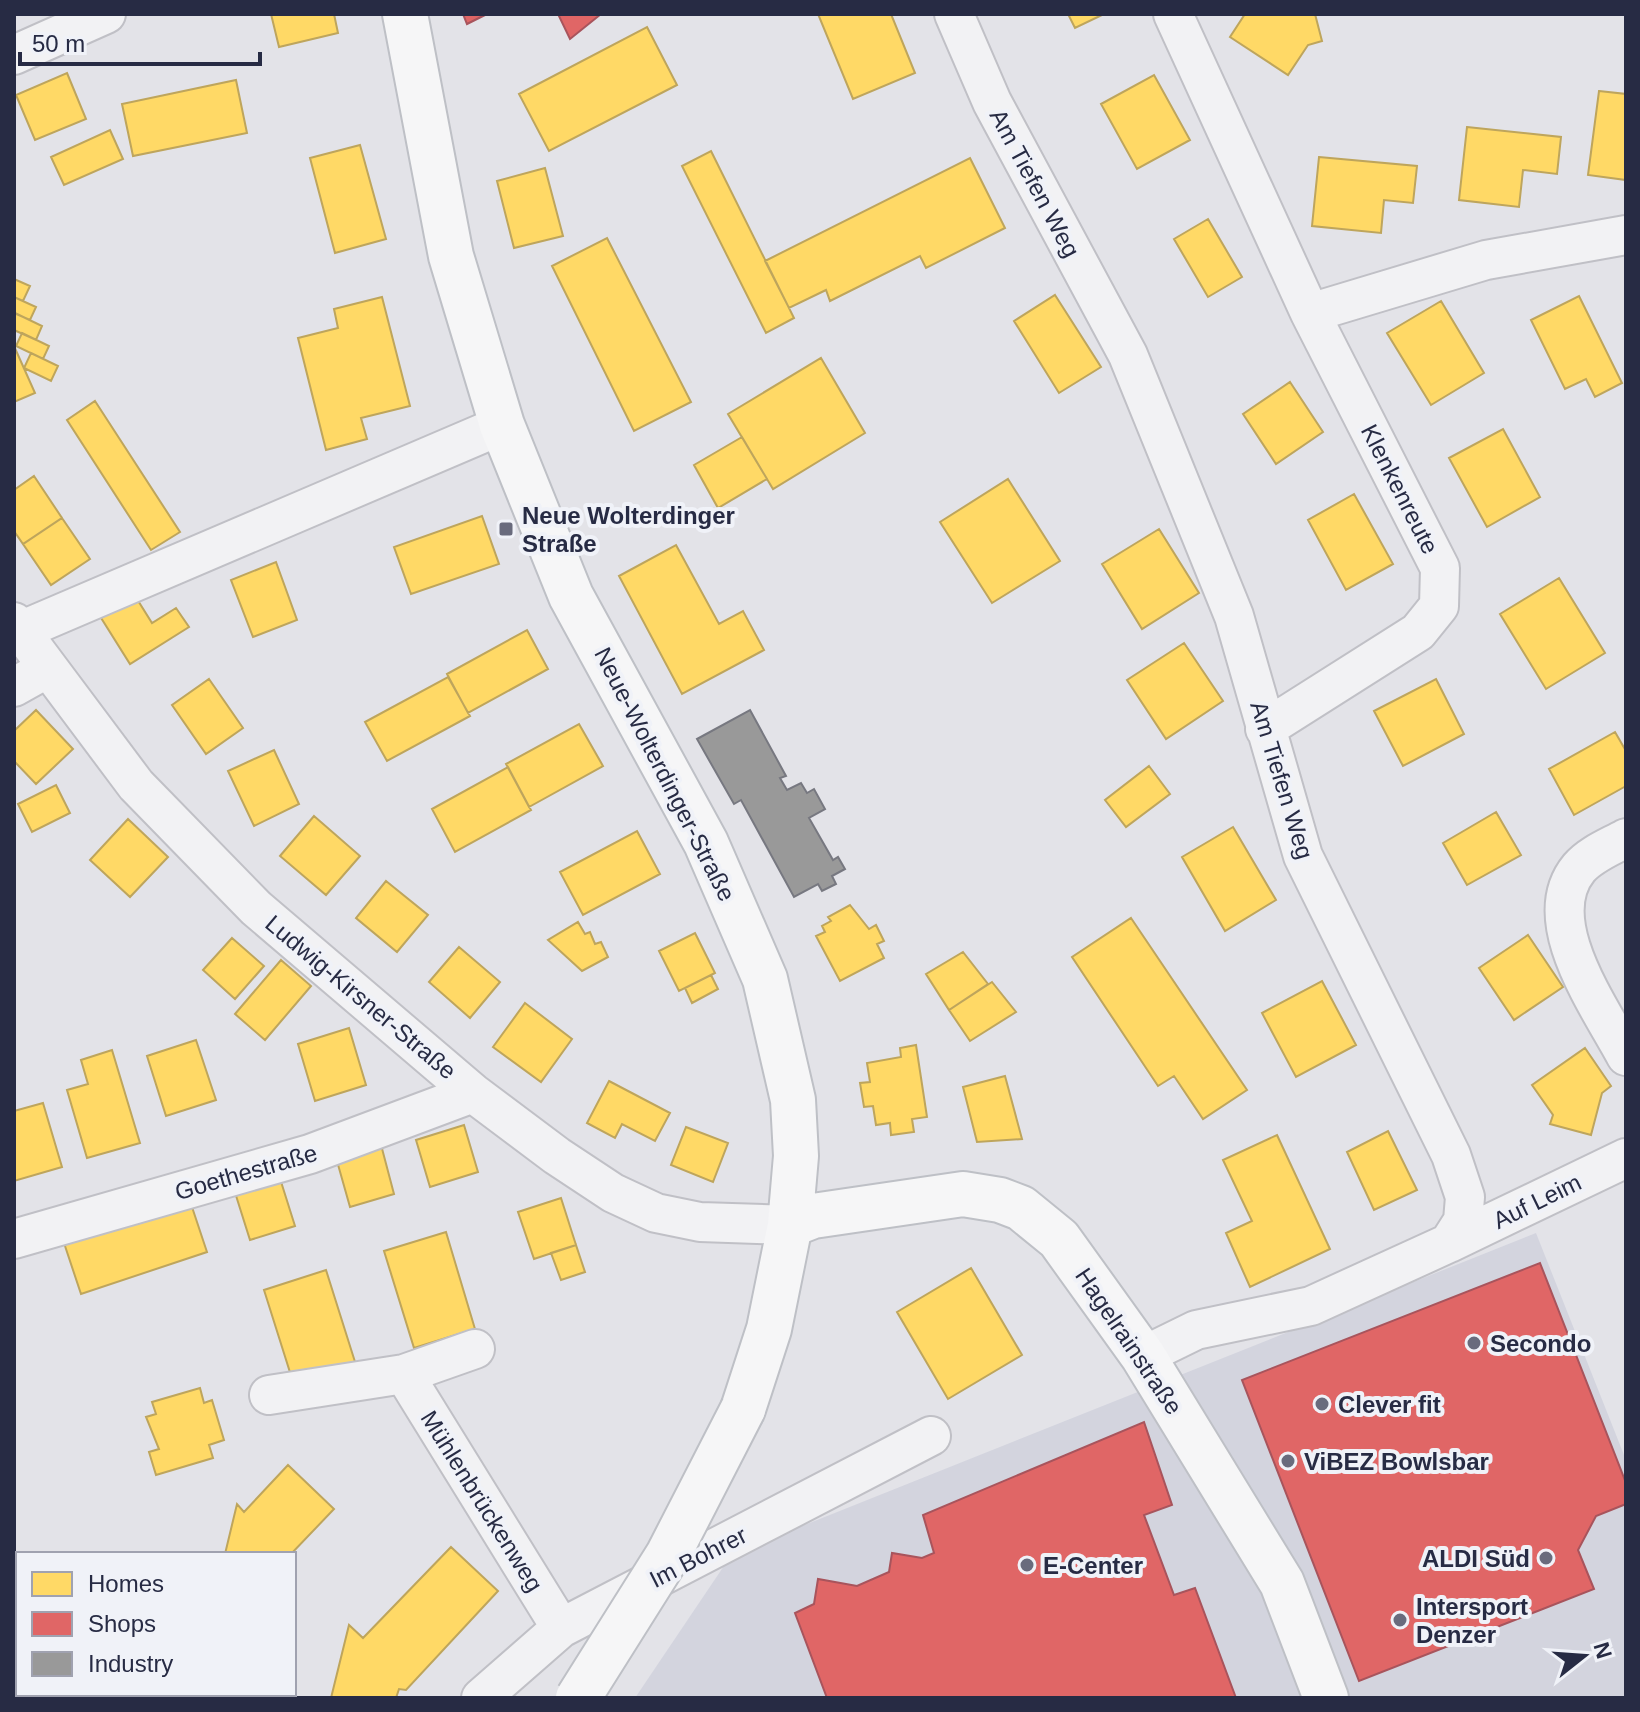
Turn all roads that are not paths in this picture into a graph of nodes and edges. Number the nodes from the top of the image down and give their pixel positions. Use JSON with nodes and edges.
{"nodes":[{"id":1,"x":106,"y":14,"type":"edge"},
{"id":2,"x":405,"y":14,"type":"edge"},
{"id":3,"x":954,"y":14,"type":"edge"},
{"id":4,"x":1173,"y":14,"type":"edge"},
{"id":5,"x":14,"y":55,"type":"edge"},
{"id":6,"x":1626,"y":235,"type":"edge"},
{"id":7,"x":1310,"y":313,"type":"junction"},
{"id":8,"x":502,"y":425,"type":"junction"},
{"id":9,"x":17,"y":627,"type":"edge"},
{"id":10,"x":48,"y":668,"type":"junction"},
{"id":11,"x":14,"y":687,"type":"edge"},
{"id":12,"x":1265,"y":729,"type":"junction"},
{"id":13,"x":1626,"y":838,"type":"edge"},
{"id":14,"x":1626,"y":1056,"type":"edge"},
{"id":15,"x":473,"y":1093,"type":"junction"},
{"id":16,"x":1626,"y":1158,"type":"edge"},
{"id":17,"x":790,"y":1225,"type":"junction"},
{"id":18,"x":14,"y":1239,"type":"edge"},
{"id":19,"x":1449,"y":1243,"type":"junction"},
{"id":20,"x":475,"y":1349,"type":"dead end"},
{"id":21,"x":1143,"y":1356,"type":"junction"},
{"id":22,"x":404,"y":1374,"type":"junction"},
{"id":23,"x":269,"y":1395,"type":"dead end"},
{"id":24,"x":931,"y":1436,"type":"dead end"},
{"id":25,"x":561,"y":1628,"type":"junction"},
{"id":26,"x":481,"y":1698,"type":"edge"},
{"id":27,"x":578,"y":1698,"type":"edge"},
{"id":28,"x":1326,"y":1698,"type":"edge"}],
"edges":[{"from":1,"to":5,"type":"street"},
{"from":2,"to":8,"type":"main road","name":"Neue-Wolterdinger-Straße"},
{"from":3,"to":12,"type":"street","name":"Am Tiefen Weg"},
{"from":4,"to":7,"type":"street","name":"Klenkenreute"},
{"from":6,"to":7,"type":"street"},
{"from":7,"to":12,"type":"street","name":"Klenkenreute"},
{"from":8,"to":9,"type":"street","name":"Ludwig-Kirsner-Straße"},
{"from":8,"to":17,"type":"main road","name":"Neue-Wolterdinger-Straße"},
{"from":9,"to":10,"type":"street","name":"Ludwig-Kirsner-Straße"},
{"from":10,"to":11,"type":"street"},
{"from":10,"to":15,"type":"street","name":"Ludwig-Kirsner-Straße"},
{"from":12,"to":19,"type":"street","name":"Am Tiefen Weg"},
{"from":13,"to":14,"type":"street"},
{"from":15,"to":17,"type":"street","name":"Ludwig-Kirsner-Straße"},
{"from":15,"to":18,"type":"street","name":"Goethestraße"},
{"from":16,"to":19,"type":"street","name":"Auf Leim"},
{"from":17,"to":21,"type":"main road","name":"Hagelrainstraße"},
{"from":17,"to":27,"type":"main road","name":"Neue-Wolterdinger-Straße","bridge":true},
{"from":19,"to":21,"type":"street"},
{"from":20,"to":22,"type":"street"},
{"from":21,"to":28,"type":"main road","name":"Hagelrainstraße"},
{"from":22,"to":23,"type":"street"},
{"from":22,"to":25,"type":"street","name":"Mühlenbrückenweg"},
{"from":24,"to":25,"type":"street","name":"Im Bohrer"},
{"from":25,"to":26,"type":"street","name":"Im Bohrer"}]}
